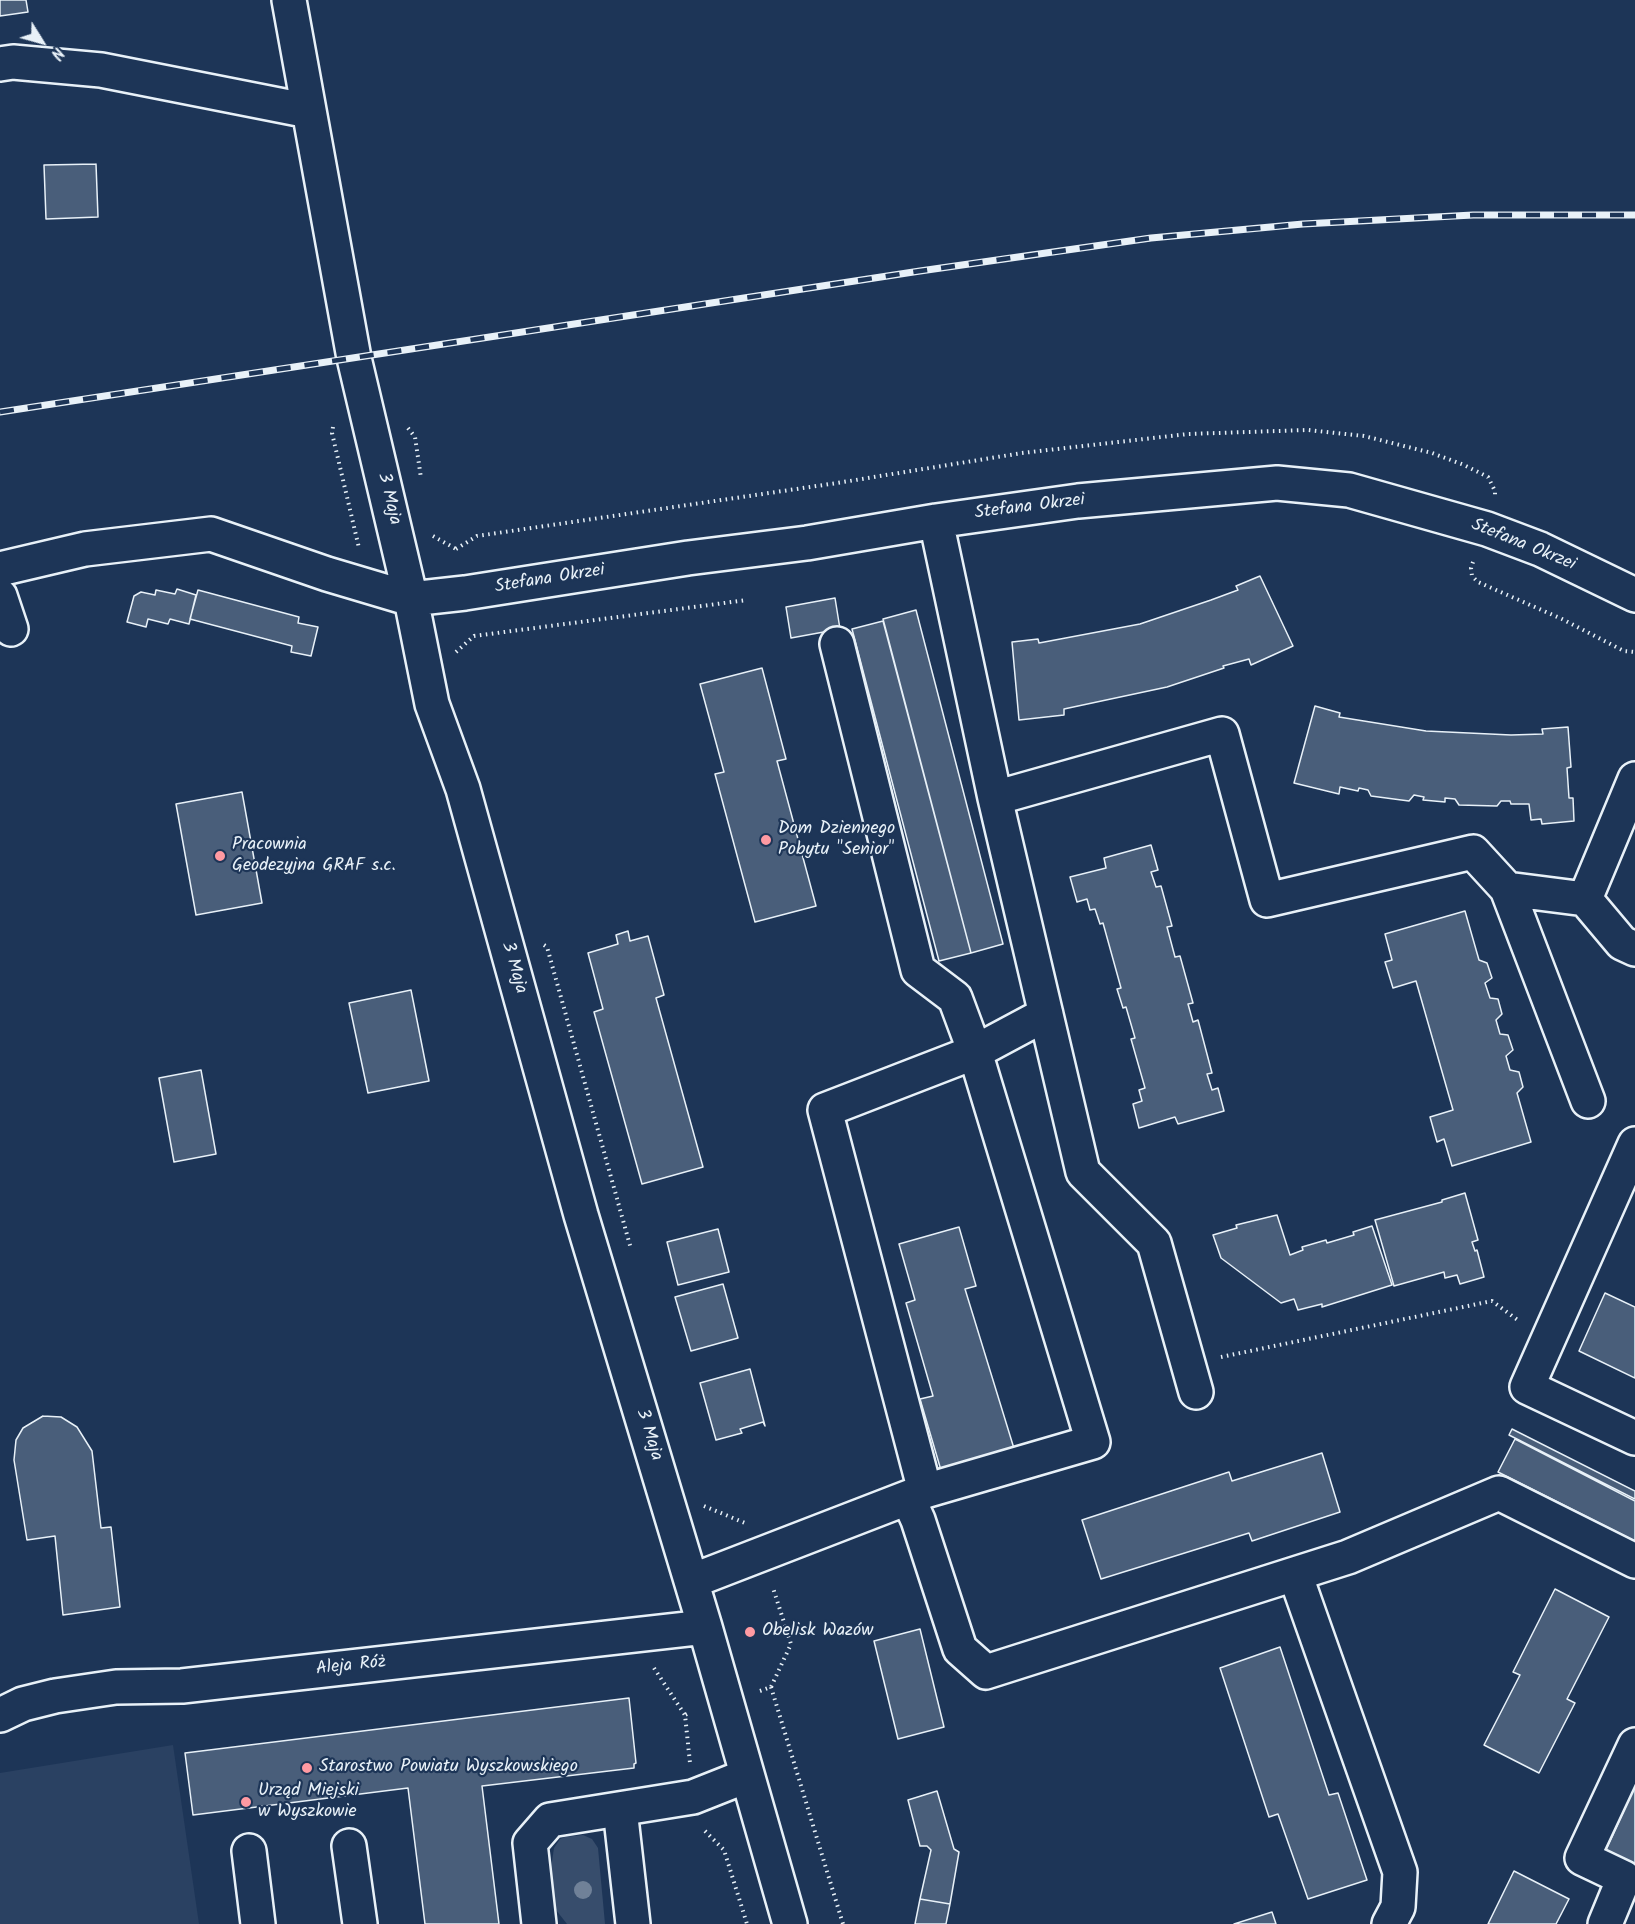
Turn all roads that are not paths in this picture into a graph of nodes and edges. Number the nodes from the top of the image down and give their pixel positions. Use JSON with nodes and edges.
{"nodes":[{"id":1,"x":289,"y":0,"type":"edge"},
{"id":2,"x":0,"y":64,"type":"edge"},
{"id":3,"x":309,"y":111,"type":"junction"},
{"id":4,"x":936,"y":520,"type":"junction"},
{"id":5,"x":0,"y":569,"type":"edge"},
{"id":6,"x":1635,"y":595,"type":"edge"},
{"id":7,"x":0,"y":596,"type":"edge"},
{"id":8,"x":411,"y":598,"type":"junction"},
{"id":9,"x":11,"y":629,"type":"dead end"},
{"id":10,"x":837,"y":644,"type":"dead end"},
{"id":11,"x":1635,"y":779,"type":"edge"},
{"id":12,"x":995,"y":798,"type":"junction"},
{"id":13,"x":1507,"y":889,"type":"junction"},
{"id":14,"x":1585,"y":898,"type":"junction"},
{"id":15,"x":1635,"y":949,"type":"edge"},
{"id":16,"x":1046,"y":1014,"type":"junction"},
{"id":17,"x":975,"y":1052,"type":"junction"},
{"id":18,"x":1588,"y":1101,"type":"dead end"},
{"id":19,"x":1635,"y":1144,"type":"edge"},
{"id":20,"x":1192,"y":1378,"type":"road end"},
{"id":21,"x":1635,"y":1438,"type":"edge"},
{"id":22,"x":916,"y":1494,"type":"junction"},
{"id":23,"x":1635,"y":1561,"type":"edge"},
{"id":24,"x":1295,"y":1574,"type":"junction"},
{"id":25,"x":692,"y":1581,"type":"junction"},
{"id":26,"x":705,"y":1627,"type":"junction"},
{"id":27,"x":0,"y":1715,"type":"edge"},
{"id":28,"x":1635,"y":1745,"type":"edge"},
{"id":29,"x":746,"y":1776,"type":"junction"},
{"id":30,"x":620,"y":1809,"type":"junction"},
{"id":31,"x":349,"y":1846,"type":"dead end"},
{"id":32,"x":249,"y":1851,"type":"dead end"},
{"id":33,"x":258,"y":1924,"type":"edge"},
{"id":34,"x":360,"y":1924,"type":"edge"},
{"id":35,"x":540,"y":1924,"type":"edge"},
{"id":36,"x":633,"y":1924,"type":"edge"},
{"id":37,"x":790,"y":1924,"type":"edge"},
{"id":38,"x":1389,"y":1924,"type":"edge"},
{"id":39,"x":1605,"y":1924,"type":"edge"}],
"edges":[{"from":1,"to":3,"type":"street","name":"3 Maja"},
{"from":2,"to":3,"type":"street"},
{"from":3,"to":8,"type":"street","name":"3 Maja"},
{"from":4,"to":6,"type":"street","name":"Stefana Okrzei"},
{"from":4,"to":8,"type":"street","name":"Stefana Okrzei"},
{"from":4,"to":12,"type":"street"},
{"from":5,"to":8,"type":"street"},
{"from":7,"to":9,"type":"street"},
{"from":8,"to":25,"type":"street","name":"3 Maja"},
{"from":10,"to":17,"type":"street"},
{"from":11,"to":14,"type":"street"},
{"from":12,"to":13,"type":"street"},
{"from":12,"to":16,"type":"street"},
{"from":13,"to":14,"type":"street"},
{"from":13,"to":18,"type":"street"},
{"from":14,"to":15,"type":"street"},
{"from":16,"to":17,"type":"street"},
{"from":16,"to":20,"type":"street"},
{"from":17,"to":22,"type":"street"},
{"from":17,"to":22,"type":"street"},
{"from":19,"to":21,"type":"street"},
{"from":22,"to":24,"type":"street"},
{"from":22,"to":25,"type":"street"},
{"from":23,"to":24,"type":"street"},
{"from":24,"to":38,"type":"street"},
{"from":25,"to":26,"type":"street","name":"3 Maja"},
{"from":26,"to":27,"type":"street","name":"Aleja Róż"},
{"from":26,"to":29,"type":"street","name":"3 Maja"},
{"from":28,"to":39,"type":"street"},
{"from":29,"to":30,"type":"street"},
{"from":29,"to":37,"type":"street","name":"3 Maja"},
{"from":30,"to":35,"type":"street"},
{"from":30,"to":36,"type":"street"},
{"from":31,"to":34,"type":"street"},
{"from":32,"to":33,"type":"street"}]}
